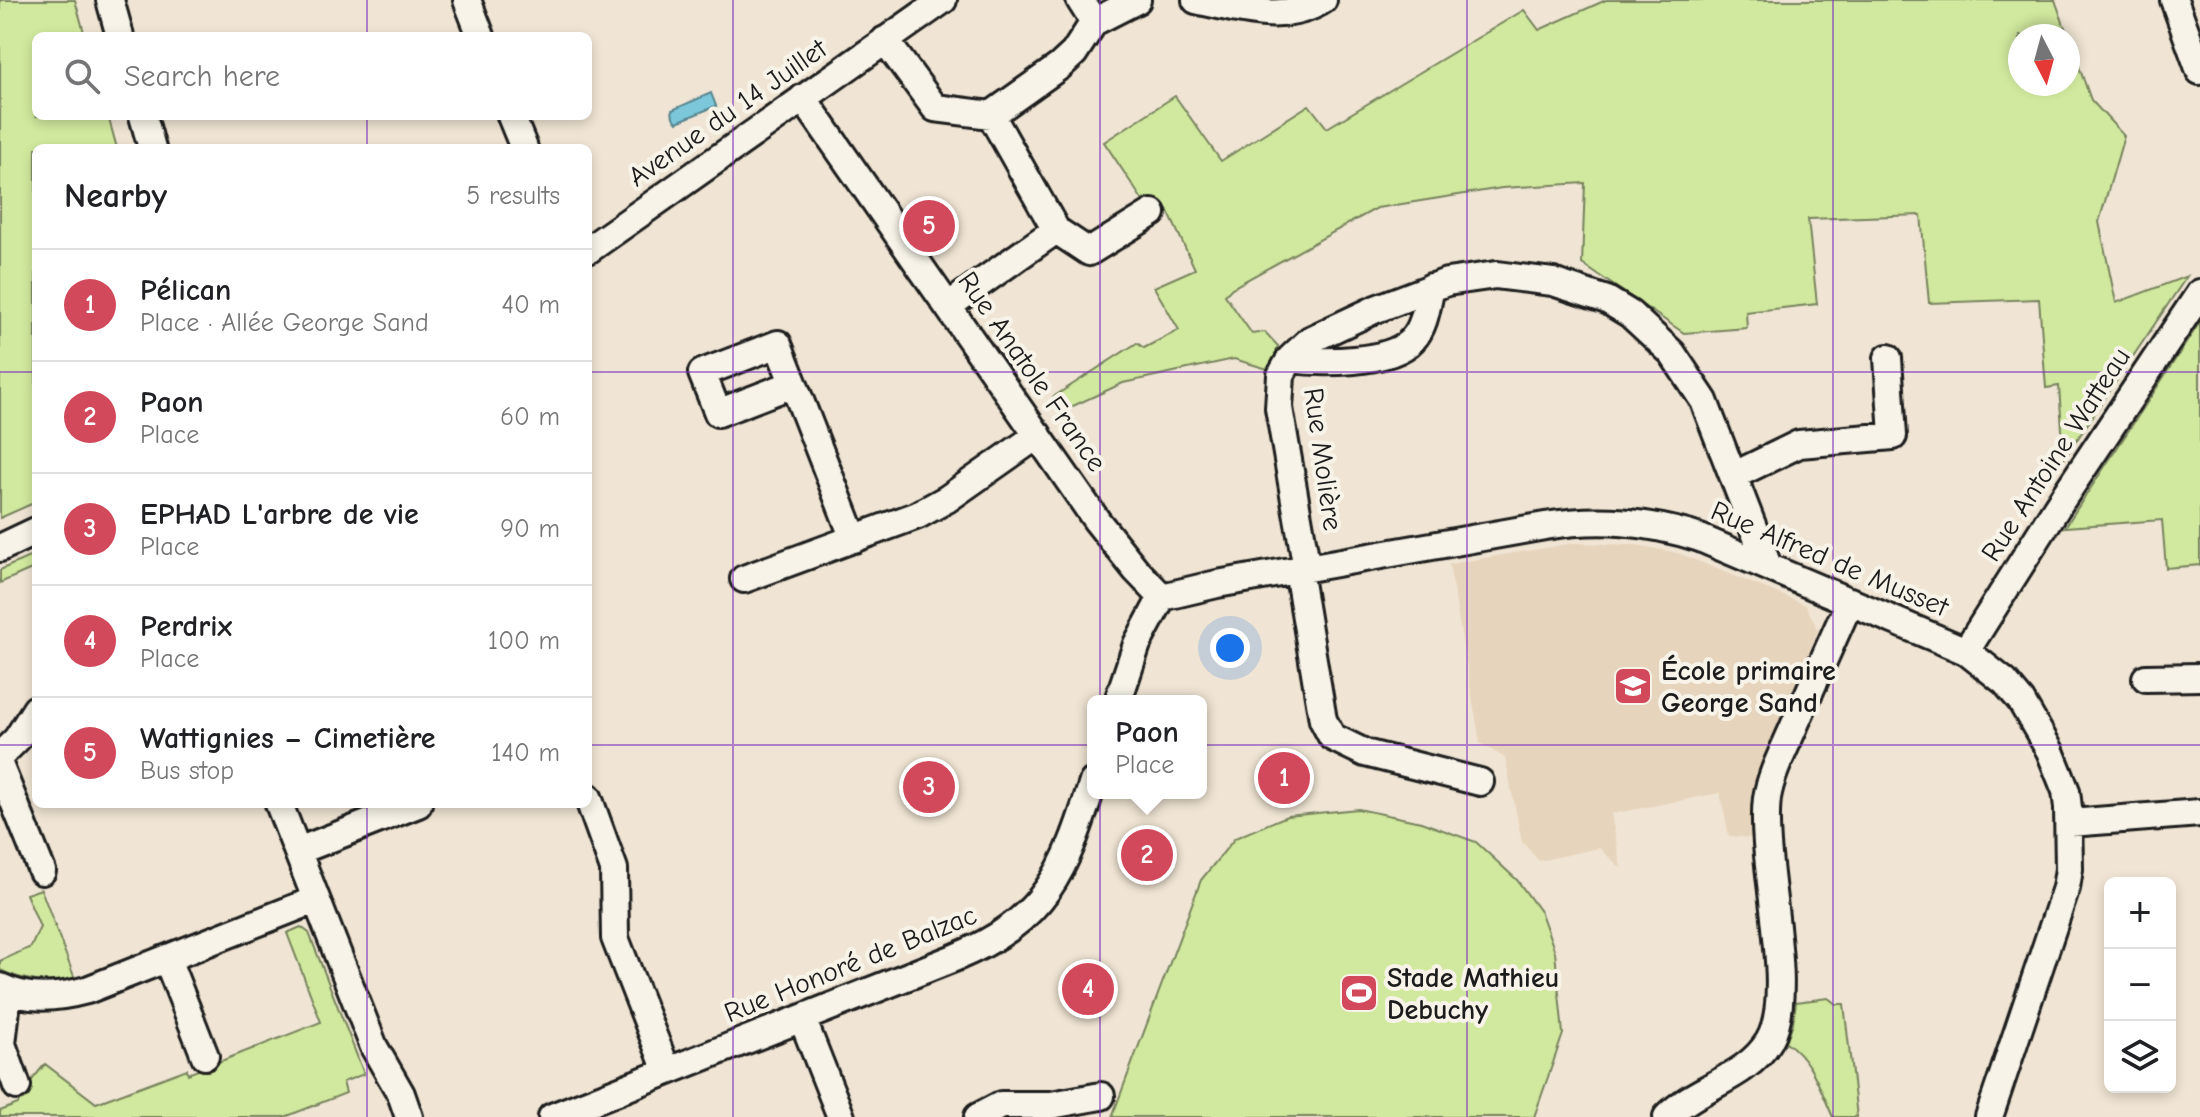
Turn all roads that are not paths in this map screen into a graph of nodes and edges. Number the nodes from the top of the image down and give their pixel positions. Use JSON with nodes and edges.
{"nodes":[{"id":1,"x":110,"y":0,"type":"edge"},
{"id":2,"x":467,"y":0,"type":"edge"},
{"id":3,"x":943,"y":0,"type":"edge"},
{"id":4,"x":1080,"y":0,"type":"edge"},
{"id":5,"x":1137,"y":0,"type":"edge"},
{"id":6,"x":1196,"y":0,"type":"edge"},
{"id":7,"x":1323,"y":0,"type":"edge"},
{"id":8,"x":2174,"y":0,"type":"edge"},
{"id":9,"x":1094,"y":22,"type":"junction"},
{"id":10,"x":119,"y":32,"type":"edge"},
{"id":11,"x":479,"y":32,"type":"edge"},
{"id":12,"x":885,"y":40,"type":"junction"},
{"id":13,"x":2200,"y":71,"type":"edge"},
{"id":14,"x":803,"y":98,"type":"junction"},
{"id":15,"x":991,"y":115,"type":"junction"},
{"id":16,"x":144,"y":120,"type":"edge"},
{"id":17,"x":513,"y":120,"type":"edge"},
{"id":18,"x":151,"y":144,"type":"edge"},
{"id":19,"x":522,"y":144,"type":"edge"},
{"id":20,"x":1152,"y":213,"type":"dead end"},
{"id":21,"x":1056,"y":230,"type":"junction"},
{"id":22,"x":592,"y":247,"type":"edge"},
{"id":23,"x":1431,"y":287,"type":"junction"},
{"id":24,"x":2200,"y":293,"type":"edge"},
{"id":25,"x":948,"y":306,"type":"junction"},
{"id":26,"x":1888,"y":358,"type":"dead end"},
{"id":27,"x":1290,"y":359,"type":"junction"},
{"id":28,"x":793,"y":384,"type":"dead end"},
{"id":29,"x":1038,"y":435,"type":"junction"},
{"id":30,"x":1735,"y":475,"type":"junction"},
{"id":31,"x":32,"y":533,"type":"edge"},
{"id":32,"x":854,"y":539,"type":"junction"},
{"id":33,"x":0,"y":548,"type":"edge"},
{"id":34,"x":1768,"y":566,"type":"junction"},
{"id":35,"x":1302,"y":570,"type":"junction"},
{"id":36,"x":744,"y":579,"type":"dead end"},
{"id":37,"x":1162,"y":597,"type":"junction"},
{"id":38,"x":1850,"y":601,"type":"junction"},
{"id":39,"x":1966,"y":651,"type":"junction"},
{"id":40,"x":2200,"y":677,"type":"edge"},
{"id":41,"x":2146,"y":678,"type":"dead end"},
{"id":42,"x":1120,"y":695,"type":"edge"},
{"id":43,"x":32,"y":715,"type":"edge"},
{"id":44,"x":0,"y":756,"type":"edge"},
{"id":45,"x":0,"y":767,"type":"edge"},
{"id":46,"x":1480,"y":782,"type":"dead end"},
{"id":47,"x":1088,"y":799,"type":"edge"},
{"id":48,"x":281,"y":808,"type":"edge"},
{"id":49,"x":408,"y":808,"type":"edge"},
{"id":50,"x":592,"y":808,"type":"edge"},
{"id":51,"x":2200,"y":813,"type":"edge"},
{"id":52,"x":2070,"y":823,"type":"junction"},
{"id":53,"x":298,"y":851,"type":"junction"},
{"id":54,"x":42,"y":871,"type":"dead end"},
{"id":55,"x":315,"y":900,"type":"junction"},
{"id":56,"x":167,"y":959,"type":"junction"},
{"id":57,"x":4,"y":989,"type":"edge"},
{"id":58,"x":802,"y":1018,"type":"junction"},
{"id":59,"x":205,"y":1056,"type":"dead end"},
{"id":60,"x":667,"y":1071,"type":"junction"},
{"id":61,"x":17,"y":1086,"type":"dead end"},
{"id":62,"x":1101,"y":1096,"type":"dead end"},
{"id":63,"x":409,"y":1117,"type":"edge"},
{"id":64,"x":552,"y":1117,"type":"edge"},
{"id":65,"x":841,"y":1117,"type":"edge"},
{"id":66,"x":978,"y":1117,"type":"edge"},
{"id":67,"x":1667,"y":1117,"type":"edge"},
{"id":68,"x":1989,"y":1117,"type":"edge"}],
"edges":[{"from":1,"to":10,"type":"street"},
{"from":2,"to":11,"type":"street"},
{"from":3,"to":12,"type":"street","name":"Avenue du 14 Juillet"},
{"from":4,"to":9,"type":"street"},
{"from":5,"to":9,"type":"street"},
{"from":6,"to":7,"type":"street"},
{"from":8,"to":13,"type":"street"},
{"from":9,"to":15,"type":"street"},
{"from":12,"to":14,"type":"street","name":"Avenue du 14 Juillet"},
{"from":12,"to":15,"type":"street"},
{"from":14,"to":22,"type":"street","name":"Avenue du 14 Juillet"},
{"from":14,"to":25,"type":"street","name":"Rue Anatole France"},
{"from":15,"to":21,"type":"street"},
{"from":16,"to":18,"type":"street"},
{"from":17,"to":19,"type":"street"},
{"from":20,"to":21,"type":"street"},
{"from":21,"to":25,"type":"street"},
{"from":23,"to":27,"type":"street","name":"Rue Molière"},
{"from":23,"to":27,"type":"street","name":"Rue Molière"},
{"from":23,"to":30,"type":"street","name":"Rue Molière"},
{"from":24,"to":39,"type":"street","name":"Rue Antoine Watteau"},
{"from":25,"to":29,"type":"street","name":"Rue Anatole France"},
{"from":26,"to":30,"type":"street"},
{"from":27,"to":35,"type":"street","name":"Rue Molière"},
{"from":28,"to":32,"type":"street"},
{"from":29,"to":32,"type":"street"},
{"from":29,"to":37,"type":"street","name":"Rue Anatole France"},
{"from":30,"to":34,"type":"street","name":"Rue Molière"},
{"from":31,"to":33,"type":"street"},
{"from":32,"to":36,"type":"street"},
{"from":34,"to":35,"type":"street","name":"Rue Alfred de Musset"},
{"from":34,"to":38,"type":"street","name":"Rue Alfred de Musset"},
{"from":35,"to":37,"type":"street","name":"Rue Alfred de Musset"},
{"from":35,"to":46,"type":"street","name":"Rue Molière"},
{"from":37,"to":42,"type":"street"},
{"from":38,"to":39,"type":"street","name":"Rue Alfred de Musset"},
{"from":38,"to":67,"type":"street"},
{"from":39,"to":52,"type":"street","name":"Rue Alfred de Musset"},
{"from":40,"to":41,"type":"street"},
{"from":43,"to":44,"type":"street"},
{"from":45,"to":54,"type":"street"},
{"from":47,"to":58,"type":"street","name":"Rue Honoré de Balzac"},
{"from":48,"to":53,"type":"street"},
{"from":49,"to":53,"type":"street"},
{"from":50,"to":60,"type":"street"},
{"from":51,"to":52,"type":"street"},
{"from":52,"to":68,"type":"street","name":"Rue Alfred de Musset"},
{"from":53,"to":55,"type":"street"},
{"from":55,"to":56,"type":"street"},
{"from":55,"to":63,"type":"street"},
{"from":56,"to":57,"type":"street"},
{"from":56,"to":59,"type":"street"},
{"from":57,"to":61,"type":"street"},
{"from":58,"to":60,"type":"street","name":"Rue Honoré de Balzac"},
{"from":58,"to":65,"type":"street"},
{"from":60,"to":64,"type":"street","name":"Rue Honoré de Balzac"},
{"from":62,"to":66,"type":"street"}]}
